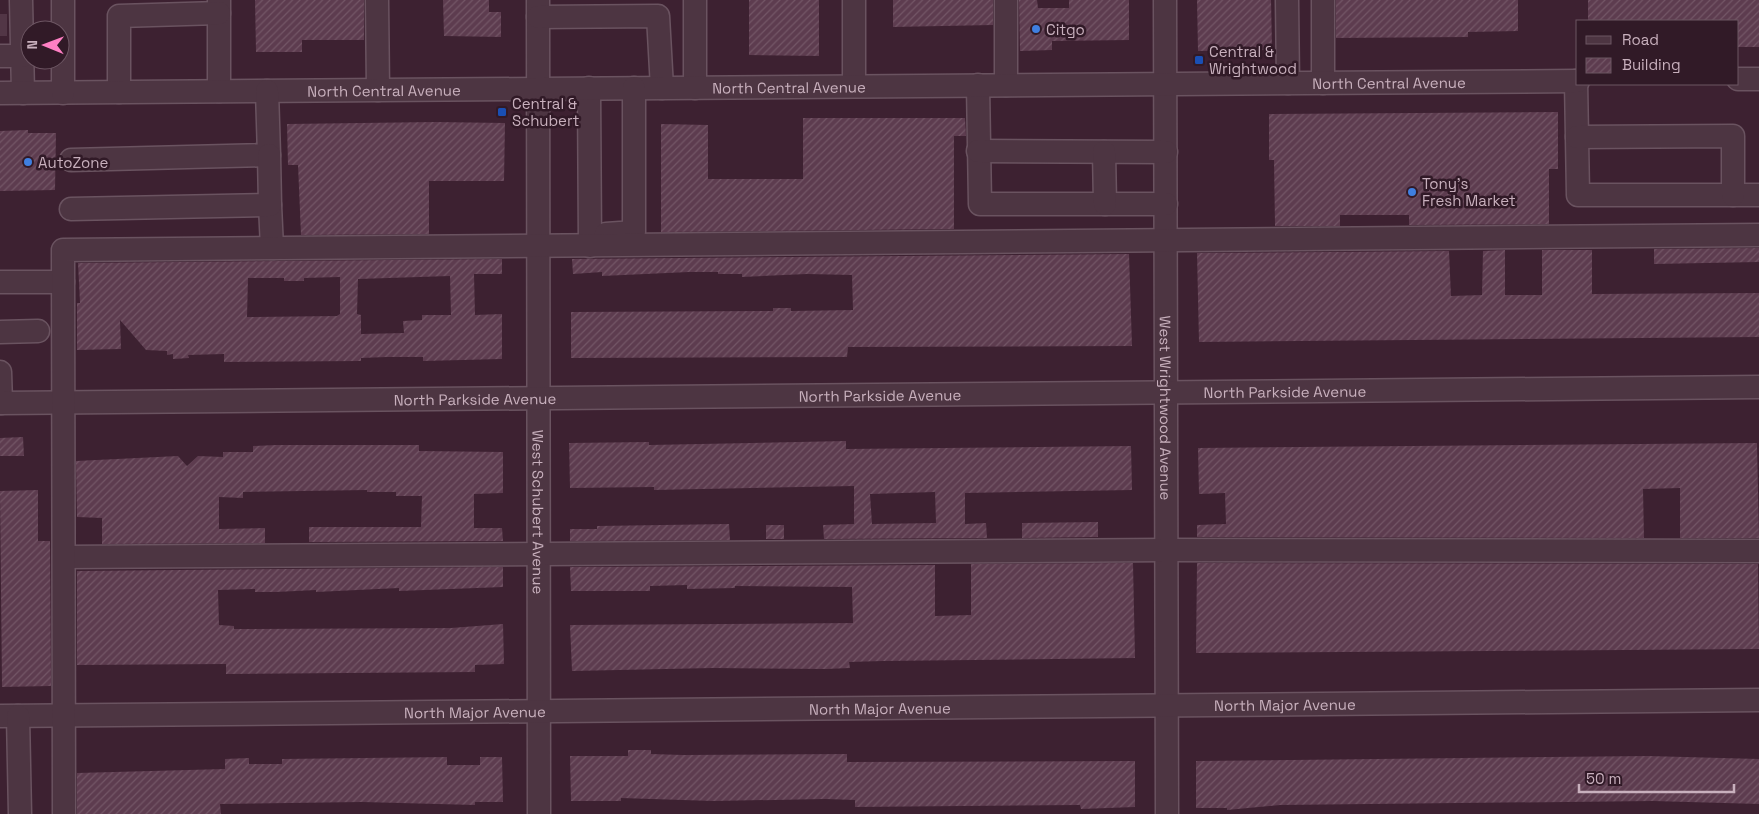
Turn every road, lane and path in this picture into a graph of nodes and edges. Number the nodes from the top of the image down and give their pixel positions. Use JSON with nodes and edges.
{"nodes":[{"id":1,"x":21,"y":0,"type":"edge"},
{"id":2,"x":63,"y":0,"type":"edge"},
{"id":3,"x":377,"y":0,"type":"edge"},
{"id":4,"x":695,"y":0,"type":"edge"},
{"id":5,"x":854,"y":0,"type":"edge"},
{"id":6,"x":1006,"y":0,"type":"edge"},
{"id":7,"x":1165,"y":0,"type":"edge"},
{"id":8,"x":1287,"y":0,"type":"edge"},
{"id":9,"x":1323,"y":0,"type":"edge"},
{"id":10,"x":219,"y":7,"type":"edge"},
{"id":11,"x":538,"y":8,"type":"edge"},
{"id":12,"x":11,"y":56,"type":"edge"},
{"id":13,"x":1739,"y":79,"type":"edge"},
{"id":14,"x":1759,"y":79,"type":"edge"},
{"id":15,"x":1576,"y":81,"type":"edge"},
{"id":16,"x":1288,"y":83,"type":"junction"},
{"id":17,"x":1323,"y":83,"type":"junction"},
{"id":18,"x":1166,"y":84,"type":"junction"},
{"id":19,"x":978,"y":85,"type":"junction"},
{"id":20,"x":1006,"y":85,"type":"junction"},
{"id":21,"x":1577,"y":85,"type":"edge"},
{"id":22,"x":854,"y":86,"type":"junction"},
{"id":23,"x":589,"y":88,"type":"junction"},
{"id":24,"x":634,"y":88,"type":"junction"},
{"id":25,"x":662,"y":88,"type":"junction"},
{"id":26,"x":695,"y":88,"type":"junction"},
{"id":27,"x":538,"y":89,"type":"junction"},
{"id":28,"x":378,"y":90,"type":"junction"},
{"id":29,"x":267,"y":91,"type":"junction"},
{"id":30,"x":119,"y":92,"type":"junction"},
{"id":31,"x":219,"y":92,"type":"junction"},
{"id":32,"x":0,"y":93,"type":"edge"},
{"id":33,"x":23,"y":93,"type":"junction"},
{"id":34,"x":63,"y":93,"type":"junction"},
{"id":35,"x":1577,"y":137,"type":"junction"},
{"id":36,"x":978,"y":151,"type":"junction"},
{"id":37,"x":1104,"y":152,"type":"junction"},
{"id":38,"x":1166,"y":152,"type":"junction"},
{"id":39,"x":269,"y":154,"type":"junction"},
{"id":40,"x":71,"y":160,"type":"dead end"},
{"id":41,"x":1733,"y":195,"type":"junction"},
{"id":42,"x":1759,"y":195,"type":"edge"},
{"id":43,"x":1105,"y":204,"type":"junction"},
{"id":44,"x":1166,"y":204,"type":"junction"},
{"id":45,"x":270,"y":205,"type":"junction"},
{"id":46,"x":71,"y":210,"type":"dead end"},
{"id":47,"x":1759,"y":235,"type":"edge"},
{"id":48,"x":634,"y":239,"type":"junction"},
{"id":49,"x":590,"y":240,"type":"junction"},
{"id":50,"x":1166,"y":240,"type":"junction"},
{"id":51,"x":538,"y":246,"type":"junction"},
{"id":52,"x":272,"y":248,"type":"junction"},
{"id":53,"x":0,"y":282,"type":"edge"},
{"id":54,"x":63,"y":282,"type":"junction"},
{"id":55,"x":38,"y":331,"type":"dead end"},
{"id":56,"x":0,"y":332,"type":"edge"},
{"id":57,"x":0,"y":372,"type":"edge"},
{"id":58,"x":1759,"y":387,"type":"edge"},
{"id":59,"x":1166,"y":393,"type":"junction"},
{"id":60,"x":538,"y":398,"type":"junction"},
{"id":61,"x":63,"y":403,"type":"junction"},
{"id":62,"x":0,"y":404,"type":"edge"},
{"id":63,"x":1166,"y":550,"type":"junction"},
{"id":64,"x":1759,"y":551,"type":"edge"},
{"id":65,"x":538,"y":554,"type":"junction"},
{"id":66,"x":64,"y":557,"type":"junction"},
{"id":67,"x":1759,"y":700,"type":"edge"},
{"id":68,"x":1167,"y":706,"type":"junction"},
{"id":69,"x":538,"y":711,"type":"junction"},
{"id":70,"x":9,"y":716,"type":"edge"},
{"id":71,"x":64,"y":716,"type":"junction"},
{"id":72,"x":10,"y":760,"type":"edge"},
{"id":73,"x":20,"y":814,"type":"edge"},
{"id":74,"x":64,"y":814,"type":"edge"},
{"id":75,"x":539,"y":814,"type":"edge"},
{"id":76,"x":1167,"y":814,"type":"edge"}],
"edges":[{"from":1,"to":12,"type":"street"},
{"from":2,"to":34,"type":"street"},
{"from":3,"to":28,"type":"street"},
{"from":4,"to":26,"type":"street"},
{"from":5,"to":22,"type":"street"},
{"from":6,"to":20,"type":"street"},
{"from":7,"to":18,"type":"street","name":"West Wrightwood Avenue"},
{"from":8,"to":16,"type":"street"},
{"from":9,"to":17,"type":"street"},
{"from":10,"to":30,"type":"street"},
{"from":10,"to":31,"type":"street"},
{"from":11,"to":25,"type":"street"},
{"from":11,"to":27,"type":"street","name":"West Schubert Avenue"},
{"from":12,"to":33,"type":"street"},
{"from":13,"to":14,"type":"street"},
{"from":15,"to":17,"type":"street","name":"North Central Avenue"},
{"from":16,"to":17,"type":"street","name":"North Central Avenue"},
{"from":16,"to":18,"type":"street","name":"North Central Avenue"},
{"from":18,"to":20,"type":"street","name":"North Central Avenue"},
{"from":18,"to":38,"type":"street","name":"West Wrightwood Avenue"},
{"from":19,"to":20,"type":"street","name":"North Central Avenue"},
{"from":19,"to":22,"type":"street","name":"North Central Avenue"},
{"from":19,"to":36,"type":"street"},
{"from":21,"to":35,"type":"street"},
{"from":22,"to":26,"type":"street","name":"North Central Avenue"},
{"from":23,"to":24,"type":"street","name":"North Central Avenue"},
{"from":23,"to":27,"type":"street","name":"North Central Avenue"},
{"from":23,"to":49,"type":"street"},
{"from":24,"to":25,"type":"street","name":"North Central Avenue"},
{"from":24,"to":48,"type":"street"},
{"from":25,"to":26,"type":"street","name":"North Central Avenue"},
{"from":27,"to":28,"type":"street","name":"North Central Avenue"},
{"from":27,"to":51,"type":"street","name":"West Schubert Avenue"},
{"from":28,"to":29,"type":"street","name":"North Central Avenue"},
{"from":29,"to":31,"type":"street","name":"North Central Avenue"},
{"from":29,"to":39,"type":"street"},
{"from":30,"to":31,"type":"street","name":"North Central Avenue"},
{"from":30,"to":34,"type":"street","name":"North Central Avenue"},
{"from":32,"to":33,"type":"street","name":"North Central Avenue"},
{"from":33,"to":34,"type":"street","name":"North Central Avenue"},
{"from":35,"to":41,"type":"street"},
{"from":35,"to":41,"type":"street"},
{"from":36,"to":37,"type":"street"},
{"from":36,"to":43,"type":"street"},
{"from":37,"to":38,"type":"street"},
{"from":37,"to":43,"type":"street"},
{"from":38,"to":44,"type":"street","name":"West Wrightwood Avenue"},
{"from":39,"to":40,"type":"street"},
{"from":39,"to":45,"type":"street"},
{"from":41,"to":42,"type":"street"},
{"from":43,"to":44,"type":"street"},
{"from":44,"to":50,"type":"street","name":"West Wrightwood Avenue"},
{"from":45,"to":46,"type":"street"},
{"from":45,"to":52,"type":"street"},
{"from":47,"to":50,"type":"street"},
{"from":48,"to":49,"type":"street"},
{"from":48,"to":50,"type":"street"},
{"from":49,"to":51,"type":"street"},
{"from":50,"to":59,"type":"street","name":"West Wrightwood Avenue"},
{"from":51,"to":52,"type":"street"},
{"from":51,"to":60,"type":"street","name":"West Schubert Avenue"},
{"from":52,"to":54,"type":"street"},
{"from":53,"to":54,"type":"street"},
{"from":54,"to":61,"type":"street"},
{"from":55,"to":56,"type":"street"},
{"from":57,"to":62,"type":"street"},
{"from":58,"to":59,"type":"street","name":"North Parkside Avenue"},
{"from":59,"to":60,"type":"street","name":"North Parkside Avenue"},
{"from":59,"to":63,"type":"street","name":"West Wrightwood Avenue"},
{"from":60,"to":61,"type":"street","name":"North Parkside Avenue"},
{"from":60,"to":65,"type":"street","name":"West Schubert Avenue"},
{"from":61,"to":62,"type":"street","name":"North Parkside Avenue"},
{"from":61,"to":66,"type":"street"},
{"from":63,"to":64,"type":"street"},
{"from":63,"to":65,"type":"street"},
{"from":63,"to":68,"type":"street","name":"West Wrightwood Avenue"},
{"from":65,"to":66,"type":"street"},
{"from":65,"to":69,"type":"street","name":"West Schubert Avenue"},
{"from":66,"to":71,"type":"street"},
{"from":67,"to":68,"type":"street","name":"North Major Avenue"},
{"from":68,"to":69,"type":"street","name":"North Major Avenue"},
{"from":68,"to":76,"type":"street","name":"West Wrightwood Avenue"},
{"from":69,"to":71,"type":"street","name":"North Major Avenue"},
{"from":69,"to":75,"type":"street","name":"West Schubert Avenue"},
{"from":70,"to":71,"type":"street","name":"North Major Avenue"},
{"from":70,"to":72,"type":"street"},
{"from":71,"to":74,"type":"street"},
{"from":72,"to":73,"type":"street"}]}
